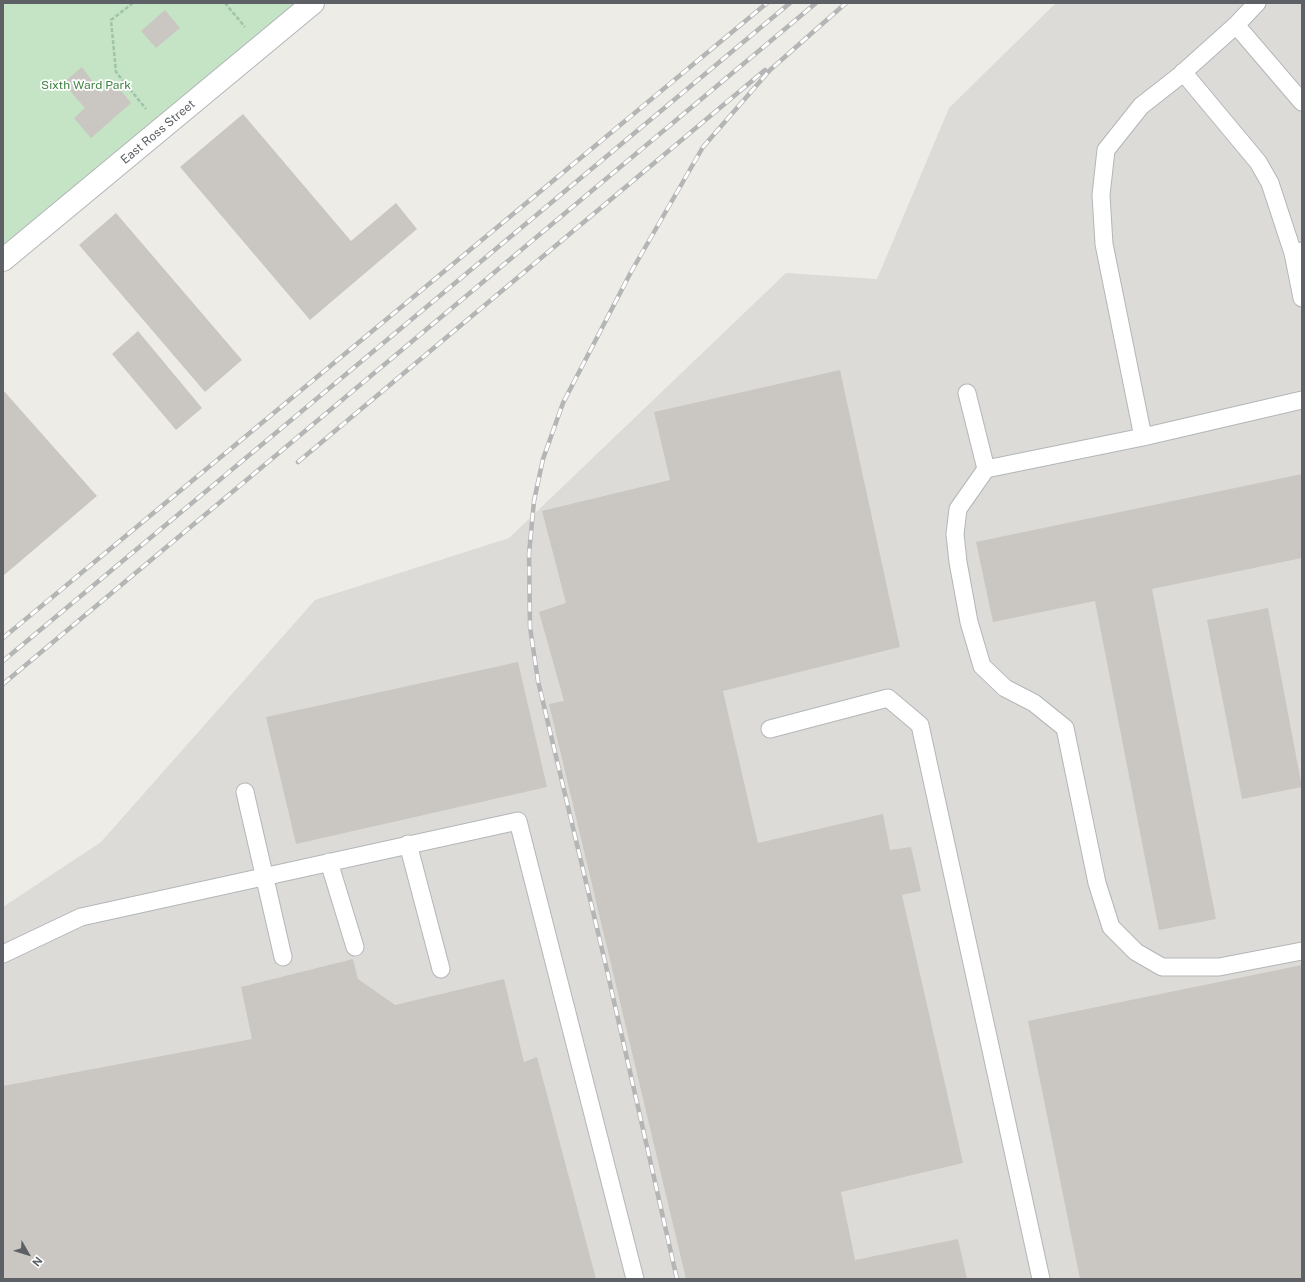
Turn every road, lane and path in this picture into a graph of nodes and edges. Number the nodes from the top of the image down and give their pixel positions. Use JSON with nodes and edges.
{"nodes":[{"id":1,"x":133,"y":3,"type":"edge"},
{"id":2,"x":225,"y":3,"type":"edge"},
{"id":3,"x":313,"y":3,"type":"edge"},
{"id":4,"x":1257,"y":3,"type":"edge"},
{"id":5,"x":1236,"y":25,"type":"junction"},
{"id":6,"x":261,"y":46,"type":"junction"},
{"id":7,"x":1183,"y":72,"type":"junction"},
{"id":8,"x":1302,"y":102,"type":"edge"},
{"id":9,"x":162,"y":128,"type":"junction"},
{"id":10,"x":1298,"y":252,"type":"edge"},
{"id":11,"x":3,"y":260,"type":"edge"},
{"id":12,"x":1302,"y":298,"type":"edge"},
{"id":13,"x":967,"y":393,"type":"dead end"},
{"id":14,"x":1302,"y":400,"type":"edge"},
{"id":15,"x":1143,"y":437,"type":"junction"},
{"id":16,"x":986,"y":469,"type":"junction"},
{"id":17,"x":770,"y":729,"type":"dead end"},
{"id":18,"x":244,"y":792,"type":"dead end"},
{"id":19,"x":408,"y":844,"type":"junction"},
{"id":20,"x":329,"y":862,"type":"junction"},
{"id":21,"x":265,"y":876,"type":"junction"},
{"id":22,"x":355,"y":947,"type":"dead end"},
{"id":23,"x":1302,"y":951,"type":"edge"},
{"id":24,"x":3,"y":954,"type":"edge"},
{"id":25,"x":283,"y":958,"type":"dead end"},
{"id":26,"x":441,"y":969,"type":"dead end"},
{"id":27,"x":635,"y":1279,"type":"edge"},
{"id":28,"x":1041,"y":1279,"type":"edge"}],
"edges":[{"from":1,"to":9,"type":"path"},
{"from":2,"to":6,"type":"path"},
{"from":3,"to":6,"type":"street","name":"East Ross Street"},
{"from":4,"to":5,"type":"lane"},
{"from":5,"to":7,"type":"lane"},
{"from":5,"to":8,"type":"lane"},
{"from":6,"to":9,"type":"street","name":"East Ross Street"},
{"from":7,"to":10,"type":"lane"},
{"from":7,"to":15,"type":"lane"},
{"from":9,"to":11,"type":"street","name":"East Ross Street"},
{"from":10,"to":12,"type":"lane"},
{"from":13,"to":16,"type":"lane"},
{"from":14,"to":15,"type":"lane"},
{"from":15,"to":16,"type":"lane"},
{"from":16,"to":23,"type":"lane"},
{"from":17,"to":28,"type":"lane"},
{"from":18,"to":21,"type":"lane"},
{"from":19,"to":20,"type":"lane"},
{"from":19,"to":26,"type":"lane"},
{"from":19,"to":27,"type":"lane"},
{"from":20,"to":21,"type":"lane"},
{"from":20,"to":22,"type":"lane"},
{"from":21,"to":24,"type":"lane"},
{"from":21,"to":25,"type":"lane"}]}
